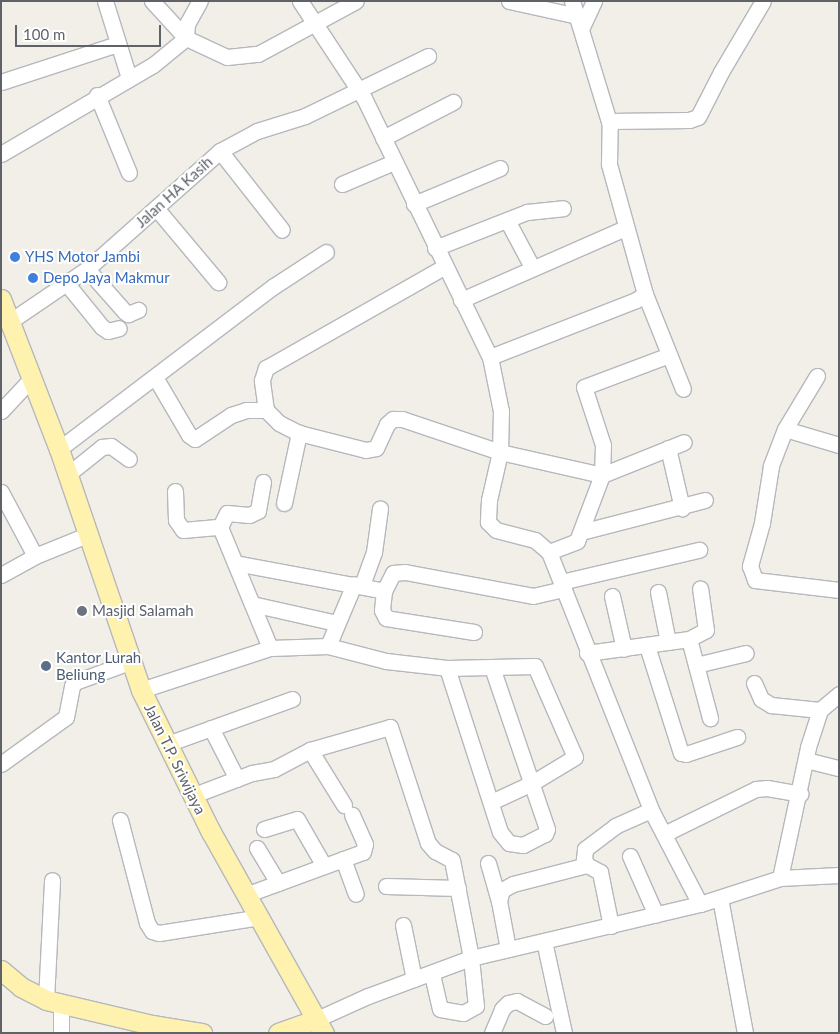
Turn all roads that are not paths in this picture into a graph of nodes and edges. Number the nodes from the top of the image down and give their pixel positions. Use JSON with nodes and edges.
{"nodes":[{"id":1,"x":105,"y":1,"type":"edge"},
{"id":2,"x":152,"y":1,"type":"edge"},
{"id":3,"x":200,"y":1,"type":"edge"},
{"id":4,"x":300,"y":1,"type":"edge"},
{"id":5,"x":356,"y":1,"type":"edge"},
{"id":6,"x":509,"y":1,"type":"edge"},
{"id":7,"x":572,"y":1,"type":"edge"},
{"id":8,"x":594,"y":1,"type":"edge"},
{"id":9,"x":763,"y":1,"type":"edge"},
{"id":10,"x":579,"y":22,"type":"junction"},
{"id":11,"x":315,"y":24,"type":"junction"},
{"id":12,"x":186,"y":38,"type":"junction"},
{"id":13,"x":117,"y":44,"type":"junction"},
{"id":14,"x":428,"y":56,"type":"dead end"},
{"id":15,"x":129,"y":78,"type":"junction"},
{"id":16,"x":1,"y":82,"type":"edge"},
{"id":17,"x":356,"y":90,"type":"junction"},
{"id":18,"x":97,"y":95,"type":"junction"},
{"id":19,"x":453,"y":102,"type":"dead end"},
{"id":20,"x":609,"y":121,"type":"junction"},
{"id":21,"x":382,"y":138,"type":"junction"},
{"id":22,"x":220,"y":151,"type":"junction"},
{"id":23,"x":1,"y":154,"type":"edge"},
{"id":24,"x":394,"y":162,"type":"junction"},
{"id":25,"x":500,"y":168,"type":"dead end"},
{"id":26,"x":129,"y":173,"type":"dead end"},
{"id":27,"x":342,"y":184,"type":"dead end"},
{"id":28,"x":414,"y":204,"type":"junction"},
{"id":29,"x":156,"y":208,"type":"junction"},
{"id":30,"x":563,"y":208,"type":"dead end"},
{"id":31,"x":507,"y":220,"type":"junction"},
{"id":32,"x":625,"y":228,"type":"junction"},
{"id":33,"x":282,"y":230,"type":"dead end"},
{"id":34,"x":435,"y":248,"type":"junction"},
{"id":35,"x":326,"y":252,"type":"dead end"},
{"id":36,"x":444,"y":267,"type":"junction"},
{"id":37,"x":532,"y":267,"type":"junction"},
{"id":38,"x":87,"y":269,"type":"junction"},
{"id":39,"x":218,"y":282,"type":"dead end"},
{"id":40,"x":67,"y":284,"type":"junction"},
{"id":41,"x":645,"y":294,"type":"junction"},
{"id":42,"x":461,"y":300,"type":"junction"},
{"id":43,"x":138,"y":310,"type":"dead end"},
{"id":44,"x":5,"y":314,"type":"edge"},
{"id":45,"x":119,"y":328,"type":"dead end"},
{"id":46,"x":669,"y":355,"type":"junction"},
{"id":47,"x":490,"y":357,"type":"junction"},
{"id":48,"x":817,"y":376,"type":"dead end"},
{"id":49,"x":155,"y":377,"type":"junction"},
{"id":50,"x":32,"y":379,"type":"junction"},
{"id":51,"x":683,"y":389,"type":"dead end"},
{"id":52,"x":266,"y":410,"type":"junction"},
{"id":53,"x":1,"y":411,"type":"edge"},
{"id":54,"x":785,"y":429,"type":"junction"},
{"id":55,"x":299,"y":433,"type":"junction"},
{"id":56,"x":684,"y":442,"type":"dead end"},
{"id":57,"x":839,"y":445,"type":"edge"},
{"id":58,"x":668,"y":448,"type":"junction"},
{"id":59,"x":59,"y":449,"type":"junction"},
{"id":60,"x":500,"y":452,"type":"junction"},
{"id":61,"x":129,"y":459,"type":"dead end"},
{"id":62,"x":67,"y":475,"type":"junction"},
{"id":63,"x":602,"y":475,"type":"junction"},
{"id":64,"x":263,"y":482,"type":"dead end"},
{"id":65,"x":175,"y":491,"type":"dead end"},
{"id":66,"x":1,"y":492,"type":"edge"},
{"id":67,"x":705,"y":500,"type":"dead end"},
{"id":68,"x":284,"y":504,"type":"dead end"},
{"id":69,"x":380,"y":508,"type":"dead end"},
{"id":70,"x":682,"y":508,"type":"junction"},
{"id":71,"x":220,"y":527,"type":"junction"},
{"id":72,"x":581,"y":532,"type":"junction"},
{"id":73,"x":87,"y":535,"type":"junction"},
{"id":74,"x":699,"y":550,"type":"dead end"},
{"id":75,"x":549,"y":552,"type":"junction"},
{"id":76,"x":35,"y":556,"type":"junction"},
{"id":77,"x":235,"y":563,"type":"junction"},
{"id":78,"x":1,"y":575,"type":"edge"},
{"id":79,"x":358,"y":584,"type":"junction"},
{"id":80,"x":562,"y":586,"type":"junction"},
{"id":81,"x":700,"y":588,"type":"dead end"},
{"id":82,"x":839,"y":590,"type":"edge"},
{"id":83,"x":384,"y":591,"type":"junction"},
{"id":84,"x":658,"y":592,"type":"dead end"},
{"id":85,"x":612,"y":596,"type":"dead end"},
{"id":86,"x":252,"y":604,"type":"junction"},
{"id":87,"x":336,"y":623,"type":"junction"},
{"id":88,"x":474,"y":632,"type":"dead end"},
{"id":89,"x":689,"y":639,"type":"junction"},
{"id":90,"x":668,"y":642,"type":"junction"},
{"id":91,"x":328,"y":646,"type":"junction"},
{"id":92,"x":647,"y":646,"type":"junction"},
{"id":93,"x":270,"y":648,"type":"junction"},
{"id":94,"x":624,"y":649,"type":"junction"},
{"id":95,"x":587,"y":653,"type":"junction"},
{"id":96,"x":746,"y":653,"type":"dead end"},
{"id":97,"x":130,"y":662,"type":"junction"},
{"id":98,"x":696,"y":665,"type":"junction"},
{"id":99,"x":447,"y":668,"type":"junction"},
{"id":100,"x":492,"y":668,"type":"junction"},
{"id":101,"x":754,"y":683,"type":"dead end"},
{"id":102,"x":141,"y":690,"type":"junction"},
{"id":103,"x":839,"y":694,"type":"edge"},
{"id":104,"x":292,"y":699,"type":"dead end"},
{"id":105,"x":820,"y":710,"type":"junction"},
{"id":106,"x":710,"y":718,"type":"dead end"},
{"id":107,"x":210,"y":728,"type":"junction"},
{"id":108,"x":736,"y":736,"type":"dead end"},
{"id":109,"x":167,"y":744,"type":"junction"},
{"id":110,"x":310,"y":750,"type":"junction"},
{"id":111,"x":806,"y":760,"type":"junction"},
{"id":112,"x":1,"y":764,"type":"edge"},
{"id":113,"x":839,"y":768,"type":"edge"},
{"id":114,"x":237,"y":779,"type":"junction"},
{"id":115,"x":532,"y":784,"type":"junction"},
{"id":116,"x":800,"y":794,"type":"junction"},
{"id":117,"x":194,"y":795,"type":"junction"},
{"id":118,"x":491,"y":802,"type":"junction"},
{"id":119,"x":651,"y":810,"type":"junction"},
{"id":120,"x":120,"y":820,"type":"dead end"},
{"id":121,"x":264,"y":829,"type":"dead end"},
{"id":122,"x":664,"y":834,"type":"junction"},
{"id":123,"x":257,"y":848,"type":"dead end"},
{"id":124,"x":630,"y":856,"type":"dead end"},
{"id":125,"x":343,"y":859,"type":"junction"},
{"id":126,"x":488,"y":863,"type":"dead end"},
{"id":127,"x":588,"y":865,"type":"junction"},
{"id":128,"x":324,"y":866,"type":"junction"},
{"id":129,"x":839,"y":875,"type":"edge"},
{"id":130,"x":780,"y":878,"type":"junction"},
{"id":131,"x":52,"y":880,"type":"dead end"},
{"id":132,"x":278,"y":883,"type":"junction"},
{"id":133,"x":386,"y":886,"type":"dead end"},
{"id":134,"x":458,"y":888,"type":"junction"},
{"id":135,"x":248,"y":894,"type":"junction"},
{"id":136,"x":356,"y":894,"type":"dead end"},
{"id":137,"x":720,"y":898,"type":"junction"},
{"id":138,"x":499,"y":901,"type":"junction"},
{"id":139,"x":700,"y":904,"type":"junction"},
{"id":140,"x":656,"y":915,"type":"junction"},
{"id":141,"x":260,"y":917,"type":"junction"},
{"id":142,"x":403,"y":925,"type":"dead end"},
{"id":143,"x":611,"y":926,"type":"junction"},
{"id":144,"x":544,"y":941,"type":"junction"},
{"id":145,"x":508,"y":949,"type":"junction"},
{"id":146,"x":472,"y":958,"type":"junction"},
{"id":147,"x":1,"y":970,"type":"edge"},
{"id":148,"x":432,"y":973,"type":"junction"},
{"id":149,"x":414,"y":979,"type":"junction"},
{"id":150,"x":54,"y":1001,"type":"junction"},
{"id":151,"x":545,"y":1016,"type":"dead end"},
{"id":152,"x":320,"y":1026,"type":"edge"},
{"id":153,"x":153,"y":1029,"type":"edge"},
{"id":154,"x":61,"y":1033,"type":"edge"},
{"id":155,"x":202,"y":1033,"type":"edge"},
{"id":156,"x":278,"y":1033,"type":"edge"},
{"id":157,"x":492,"y":1033,"type":"edge"},
{"id":158,"x":564,"y":1033,"type":"edge"},
{"id":159,"x":745,"y":1033,"type":"edge"}],
"edges":[{"from":1,"to":13,"type":"street"},
{"from":2,"to":12,"type":"street"},
{"from":3,"to":12,"type":"street"},
{"from":4,"to":11,"type":"street"},
{"from":5,"to":11,"type":"street"},
{"from":6,"to":10,"type":"street"},
{"from":7,"to":10,"type":"street"},
{"from":8,"to":10,"type":"street"},
{"from":9,"to":20,"type":"street"},
{"from":10,"to":20,"type":"street"},
{"from":11,"to":12,"type":"street"},
{"from":11,"to":17,"type":"street"},
{"from":12,"to":15,"type":"street"},
{"from":13,"to":15,"type":"street"},
{"from":13,"to":16,"type":"street"},
{"from":14,"to":17,"type":"street","name":"Jalan HA Kasih"},
{"from":15,"to":18,"type":"street"},
{"from":17,"to":21,"type":"street"},
{"from":17,"to":22,"type":"street","name":"Jalan HA Kasih"},
{"from":18,"to":23,"type":"street"},
{"from":18,"to":26,"type":"street"},
{"from":19,"to":21,"type":"street"},
{"from":20,"to":32,"type":"street"},
{"from":21,"to":24,"type":"street"},
{"from":22,"to":29,"type":"street","name":"Jalan HA Kasih"},
{"from":22,"to":33,"type":"street"},
{"from":24,"to":27,"type":"street"},
{"from":24,"to":28,"type":"street"},
{"from":25,"to":28,"type":"street"},
{"from":28,"to":34,"type":"street"},
{"from":29,"to":38,"type":"street","name":"Jalan HA Kasih"},
{"from":29,"to":39,"type":"street"},
{"from":30,"to":31,"type":"street"},
{"from":31,"to":34,"type":"street"},
{"from":31,"to":37,"type":"street"},
{"from":32,"to":37,"type":"street"},
{"from":32,"to":41,"type":"street"},
{"from":34,"to":36,"type":"street"},
{"from":35,"to":49,"type":"street"},
{"from":36,"to":42,"type":"street"},
{"from":36,"to":52,"type":"street"},
{"from":37,"to":42,"type":"street"},
{"from":38,"to":40,"type":"street","name":"Jalan HA Kasih"},
{"from":38,"to":43,"type":"street"},
{"from":40,"to":44,"type":"street","name":"Jalan HA Kasih"},
{"from":40,"to":45,"type":"street"},
{"from":41,"to":46,"type":"street"},
{"from":41,"to":47,"type":"street"},
{"from":42,"to":47,"type":"street"},
{"from":44,"to":50,"type":"main road","name":"Jalan T.P. Sriwijaya"},
{"from":46,"to":51,"type":"street"},
{"from":46,"to":63,"type":"street"},
{"from":47,"to":60,"type":"street"},
{"from":48,"to":54,"type":"street"},
{"from":49,"to":52,"type":"street"},
{"from":49,"to":59,"type":"street"},
{"from":50,"to":53,"type":"street"},
{"from":50,"to":59,"type":"main road","name":"Jalan T.P. Sriwijaya"},
{"from":52,"to":55,"type":"street"},
{"from":54,"to":57,"type":"street"},
{"from":54,"to":82,"type":"street"},
{"from":55,"to":60,"type":"street"},
{"from":55,"to":68,"type":"street"},
{"from":56,"to":58,"type":"street"},
{"from":58,"to":63,"type":"street"},
{"from":58,"to":70,"type":"street"},
{"from":59,"to":62,"type":"main road","name":"Jalan T.P. Sriwijaya"},
{"from":60,"to":63,"type":"street"},
{"from":60,"to":75,"type":"street"},
{"from":61,"to":62,"type":"street"},
{"from":62,"to":73,"type":"main road","name":"Jalan T.P. Sriwijaya"},
{"from":63,"to":72,"type":"street"},
{"from":64,"to":71,"type":"street"},
{"from":65,"to":71,"type":"street"},
{"from":66,"to":76,"type":"street"},
{"from":67,"to":70,"type":"street"},
{"from":69,"to":79,"type":"street"},
{"from":70,"to":72,"type":"street"},
{"from":71,"to":77,"type":"street"},
{"from":72,"to":75,"type":"street"},
{"from":73,"to":76,"type":"street"},
{"from":73,"to":97,"type":"main road","name":"Jalan T.P. Sriwijaya"},
{"from":74,"to":80,"type":"street"},
{"from":75,"to":80,"type":"street"},
{"from":76,"to":78,"type":"street"},
{"from":77,"to":79,"type":"street"},
{"from":77,"to":86,"type":"street"},
{"from":79,"to":83,"type":"street"},
{"from":79,"to":87,"type":"street"},
{"from":80,"to":83,"type":"street"},
{"from":80,"to":95,"type":"street"},
{"from":81,"to":89,"type":"street"},
{"from":83,"to":88,"type":"street"},
{"from":84,"to":90,"type":"street"},
{"from":85,"to":94,"type":"street"},
{"from":86,"to":87,"type":"street"},
{"from":86,"to":93,"type":"street"},
{"from":87,"to":91,"type":"street"},
{"from":89,"to":90,"type":"street"},
{"from":89,"to":98,"type":"street"},
{"from":90,"to":92,"type":"street"},
{"from":91,"to":93,"type":"street"},
{"from":91,"to":99,"type":"street"},
{"from":92,"to":94,"type":"street"},
{"from":92,"to":108,"type":"street"},
{"from":93,"to":102,"type":"street"},
{"from":94,"to":95,"type":"street"},
{"from":95,"to":119,"type":"street"},
{"from":96,"to":98,"type":"street"},
{"from":97,"to":102,"type":"main road","name":"Jalan T.P. Sriwijaya"},
{"from":97,"to":112,"type":"street"},
{"from":98,"to":106,"type":"street"},
{"from":99,"to":100,"type":"street"},
{"from":99,"to":118,"type":"street"},
{"from":100,"to":115,"type":"street"},
{"from":100,"to":115,"type":"street"},
{"from":101,"to":105,"type":"street"},
{"from":102,"to":109,"type":"main road","name":"Jalan T.P. Sriwijaya"},
{"from":103,"to":105,"type":"street"},
{"from":104,"to":107,"type":"street"},
{"from":105,"to":111,"type":"street"},
{"from":107,"to":109,"type":"street"},
{"from":107,"to":114,"type":"street"},
{"from":109,"to":117,"type":"main road","name":"Jalan T.P. Sriwijaya"},
{"from":110,"to":114,"type":"street"},
{"from":110,"to":125,"type":"street"},
{"from":110,"to":134,"type":"street"},
{"from":111,"to":113,"type":"street"},
{"from":111,"to":116,"type":"street"},
{"from":114,"to":117,"type":"street"},
{"from":115,"to":118,"type":"street"},
{"from":115,"to":118,"type":"street"},
{"from":116,"to":122,"type":"street"},
{"from":116,"to":130,"type":"street"},
{"from":117,"to":135,"type":"main road","name":"Jalan T.P. Sriwijaya"},
{"from":119,"to":122,"type":"street"},
{"from":119,"to":127,"type":"street"},
{"from":120,"to":141,"type":"street"},
{"from":121,"to":128,"type":"street"},
{"from":122,"to":139,"type":"street"},
{"from":123,"to":132,"type":"street"},
{"from":124,"to":140,"type":"street"},
{"from":125,"to":128,"type":"street"},
{"from":125,"to":136,"type":"street"},
{"from":126,"to":138,"type":"street"},
{"from":127,"to":138,"type":"street"},
{"from":127,"to":143,"type":"street"},
{"from":128,"to":132,"type":"street"},
{"from":129,"to":130,"type":"street"},
{"from":130,"to":137,"type":"street"},
{"from":131,"to":150,"type":"street"},
{"from":132,"to":135,"type":"street"},
{"from":133,"to":134,"type":"street"},
{"from":134,"to":146,"type":"street"},
{"from":135,"to":141,"type":"main road","name":"Jalan T.P. Sriwijaya"},
{"from":137,"to":139,"type":"street"},
{"from":137,"to":159,"type":"street"},
{"from":138,"to":145,"type":"street"},
{"from":139,"to":140,"type":"street"},
{"from":140,"to":143,"type":"street"},
{"from":141,"to":152,"type":"main road","name":"Jalan T.P. Sriwijaya"},
{"from":142,"to":149,"type":"street"},
{"from":143,"to":144,"type":"street"},
{"from":144,"to":145,"type":"street"},
{"from":144,"to":158,"type":"street"},
{"from":145,"to":146,"type":"street"},
{"from":146,"to":148,"type":"street"},
{"from":146,"to":148,"type":"street"},
{"from":147,"to":150,"type":"main road"},
{"from":148,"to":149,"type":"street"},
{"from":149,"to":152,"type":"street"},
{"from":150,"to":153,"type":"main road"},
{"from":150,"to":154,"type":"street"},
{"from":151,"to":157,"type":"street"},
{"from":152,"to":156,"type":"main road"},
{"from":153,"to":155,"type":"main road"}]}
